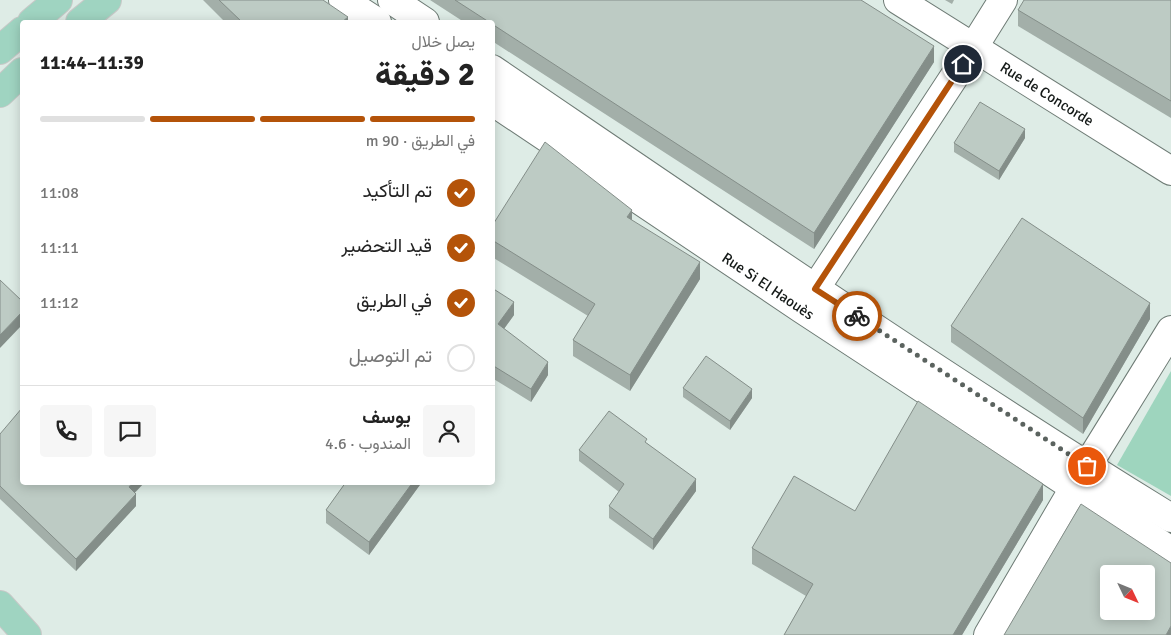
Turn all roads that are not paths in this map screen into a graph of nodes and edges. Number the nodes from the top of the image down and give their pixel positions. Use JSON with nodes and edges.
{"nodes":[{"id":1,"x":58,"y":0,"type":"edge"},
{"id":2,"x":107,"y":0,"type":"edge"},
{"id":3,"x":343,"y":0,"type":"edge"},
{"id":4,"x":392,"y":0,"type":"edge"},
{"id":5,"x":898,"y":0,"type":"edge"},
{"id":6,"x":1003,"y":0,"type":"edge"},
{"id":7,"x":34,"y":20,"type":"edge"},
{"id":8,"x":82,"y":20,"type":"edge"},
{"id":9,"x":374,"y":20,"type":"edge"},
{"id":10,"x":422,"y":20,"type":"edge"},
{"id":11,"x":20,"y":33,"type":"edge"},
{"id":12,"x":973,"y":48,"type":"junction"},
{"id":13,"x":0,"y":50,"type":"edge"},
{"id":14,"x":495,"y":71,"type":"edge"},
{"id":15,"x":20,"y":74,"type":"edge"},
{"id":16,"x":0,"y":93,"type":"edge"},
{"id":17,"x":495,"y":102,"type":"edge"},
{"id":18,"x":1171,"y":171,"type":"edge"},
{"id":19,"x":809,"y":299,"type":"junction"},
{"id":20,"x":1171,"y":330,"type":"edge"},
{"id":21,"x":1080,"y":477,"type":"junction"},
{"id":22,"x":1171,"y":518,"type":"edge"},
{"id":23,"x":1171,"y":551,"type":"edge"},
{"id":24,"x":0,"y":605,"type":"edge"},
{"id":25,"x":27,"y":635,"type":"edge"},
{"id":26,"x":988,"y":635,"type":"edge"}],
"edges":[{"from":1,"to":7,"type":"main road"},
{"from":2,"to":8,"type":"main road"},
{"from":3,"to":9,"type":"street"},
{"from":4,"to":10,"type":"street"},
{"from":5,"to":12,"type":"street","name":"Rue de Concorde"},
{"from":6,"to":12,"type":"street"},
{"from":11,"to":13,"type":"main road"},
{"from":12,"to":18,"type":"street","name":"Rue de Concorde"},
{"from":12,"to":19,"type":"street"},
{"from":14,"to":19,"type":"street","name":"Rue Si El Haouès"},
{"from":15,"to":16,"type":"main road"},
{"from":17,"to":19,"type":"street","name":"Rue Si El Haouès"},
{"from":19,"to":21,"type":"street","name":"Rue Si El Haouès"},
{"from":20,"to":21,"type":"street"},
{"from":21,"to":22,"type":"street","name":"Rue Si El Haouès"},
{"from":21,"to":23,"type":"street","name":"Rue Si El Haouès"},
{"from":21,"to":26,"type":"street"},
{"from":24,"to":25,"type":"main road"}]}
